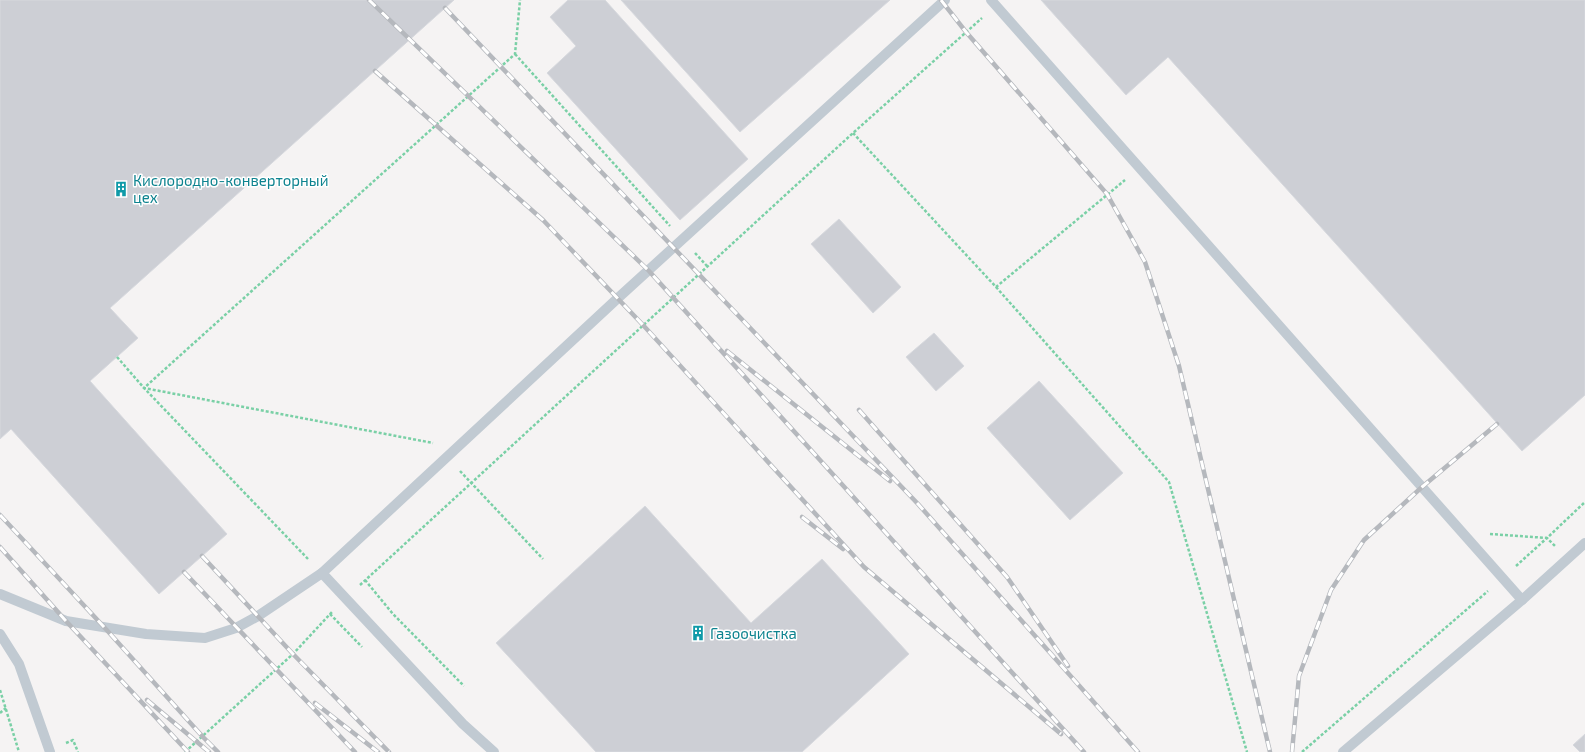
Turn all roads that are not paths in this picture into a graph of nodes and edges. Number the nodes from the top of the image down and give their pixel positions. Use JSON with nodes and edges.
{"nodes":[{"id":1,"x":945,"y":0,"type":"edge"},
{"id":2,"x":992,"y":0,"type":"edge"},
{"id":3,"x":1585,"y":543,"type":"edge"},
{"id":4,"x":322,"y":573,"type":"junction"},
{"id":5,"x":0,"y":594,"type":"edge"},
{"id":6,"x":1522,"y":600,"type":"junction"},
{"id":7,"x":0,"y":634,"type":"edge"},
{"id":8,"x":50,"y":752,"type":"edge"},
{"id":9,"x":494,"y":752,"type":"edge"},
{"id":10,"x":1343,"y":752,"type":"edge"}],
"edges":[{"from":1,"to":4,"type":"lane"},
{"from":2,"to":6,"type":"lane"},
{"from":3,"to":6,"type":"lane"},
{"from":4,"to":5,"type":"lane"},
{"from":4,"to":9,"type":"lane"},
{"from":6,"to":10,"type":"lane"},
{"from":7,"to":8,"type":"lane"}]}
